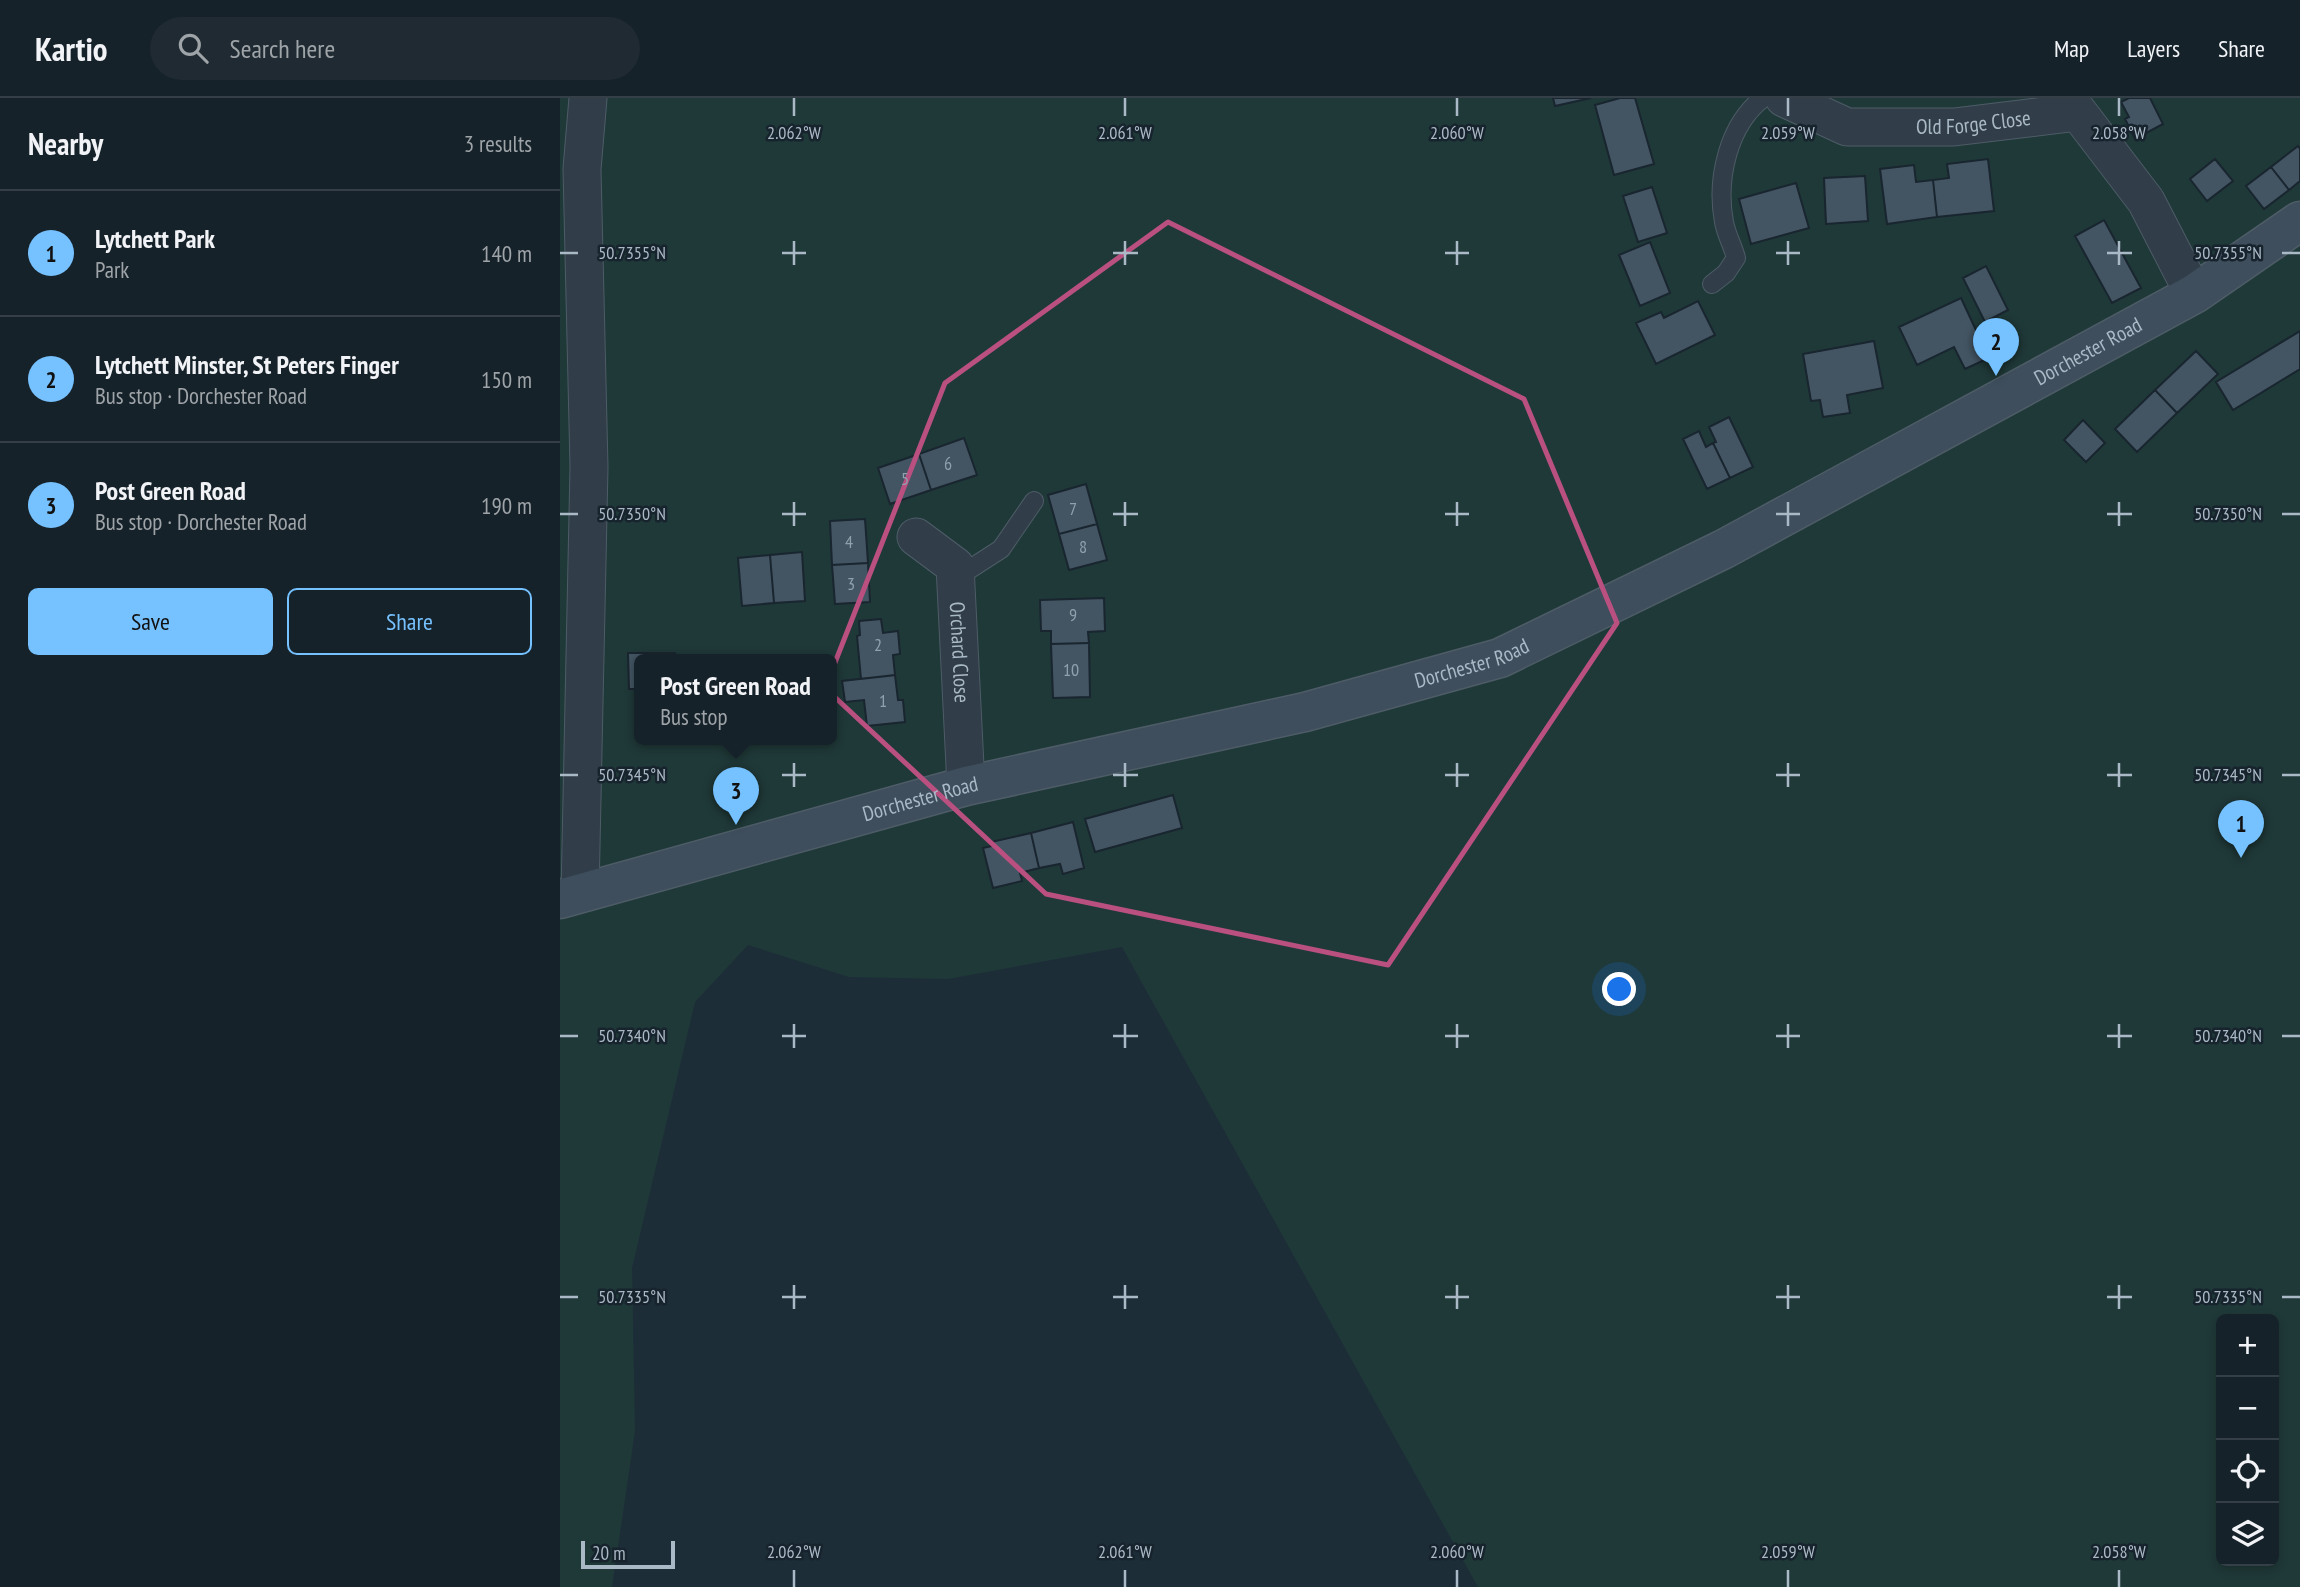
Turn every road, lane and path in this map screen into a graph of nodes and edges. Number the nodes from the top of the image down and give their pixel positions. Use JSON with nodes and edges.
{"nodes":[{"id":1,"x":589,"y":98,"type":"edge"},
{"id":2,"x":1763,"y":98,"type":"edge"},
{"id":3,"x":1784,"y":98,"type":"edge"},
{"id":4,"x":2300,"y":221,"type":"edge"},
{"id":5,"x":1712,"y":284,"type":"dead end"},
{"id":6,"x":2194,"y":294,"type":"junction"},
{"id":7,"x":1034,"y":501,"type":"dead end"},
{"id":8,"x":916,"y":537,"type":"dead end"},
{"id":9,"x":956,"y":578,"type":"junction"},
{"id":10,"x":967,"y":786,"type":"junction"},
{"id":11,"x":570,"y":896,"type":"edge"}],
"edges":[{"from":1,"to":11,"type":"street"},
{"from":2,"to":5,"type":"lane"},
{"from":3,"to":6,"type":"street","name":"Old Forge Close"},
{"from":4,"to":6,"type":"main road","name":"Dorchester Road"},
{"from":6,"to":10,"type":"main road","name":"Dorchester Road"},
{"from":7,"to":9,"type":"lane"},
{"from":8,"to":9,"type":"street","name":"Orchard Close"},
{"from":9,"to":10,"type":"street","name":"Orchard Close"},
{"from":10,"to":11,"type":"main road","name":"Dorchester Road"}]}
